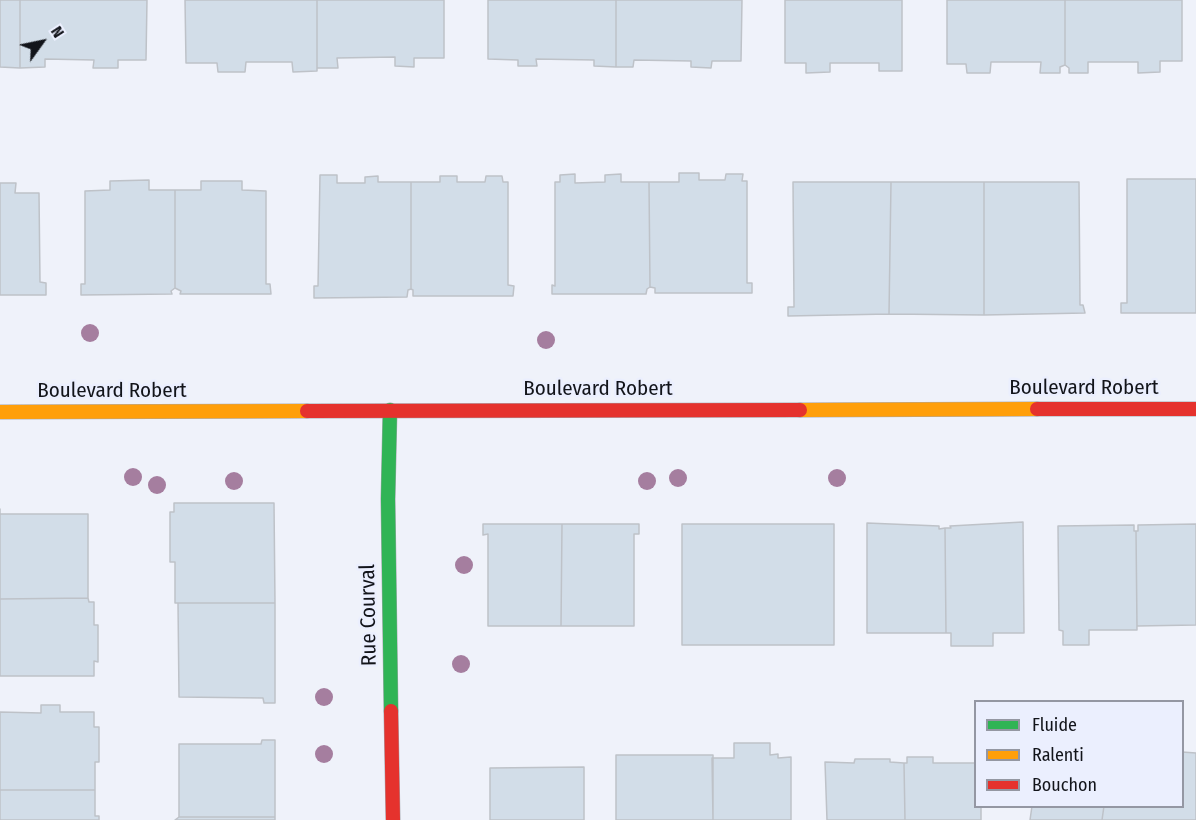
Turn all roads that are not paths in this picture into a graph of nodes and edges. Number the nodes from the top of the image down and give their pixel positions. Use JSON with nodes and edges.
{"nodes":[{"id":1,"x":1196,"y":409,"type":"edge"},
{"id":2,"x":390,"y":410,"type":"junction"},
{"id":3,"x":0,"y":412,"type":"edge"},
{"id":4,"x":393,"y":820,"type":"edge"}],
"edges":[{"from":1,"to":2,"type":"street","name":"Boulevard Robert"},
{"from":2,"to":3,"type":"street","name":"Boulevard Robert"},
{"from":2,"to":4,"type":"street","name":"Rue Courval"}]}
